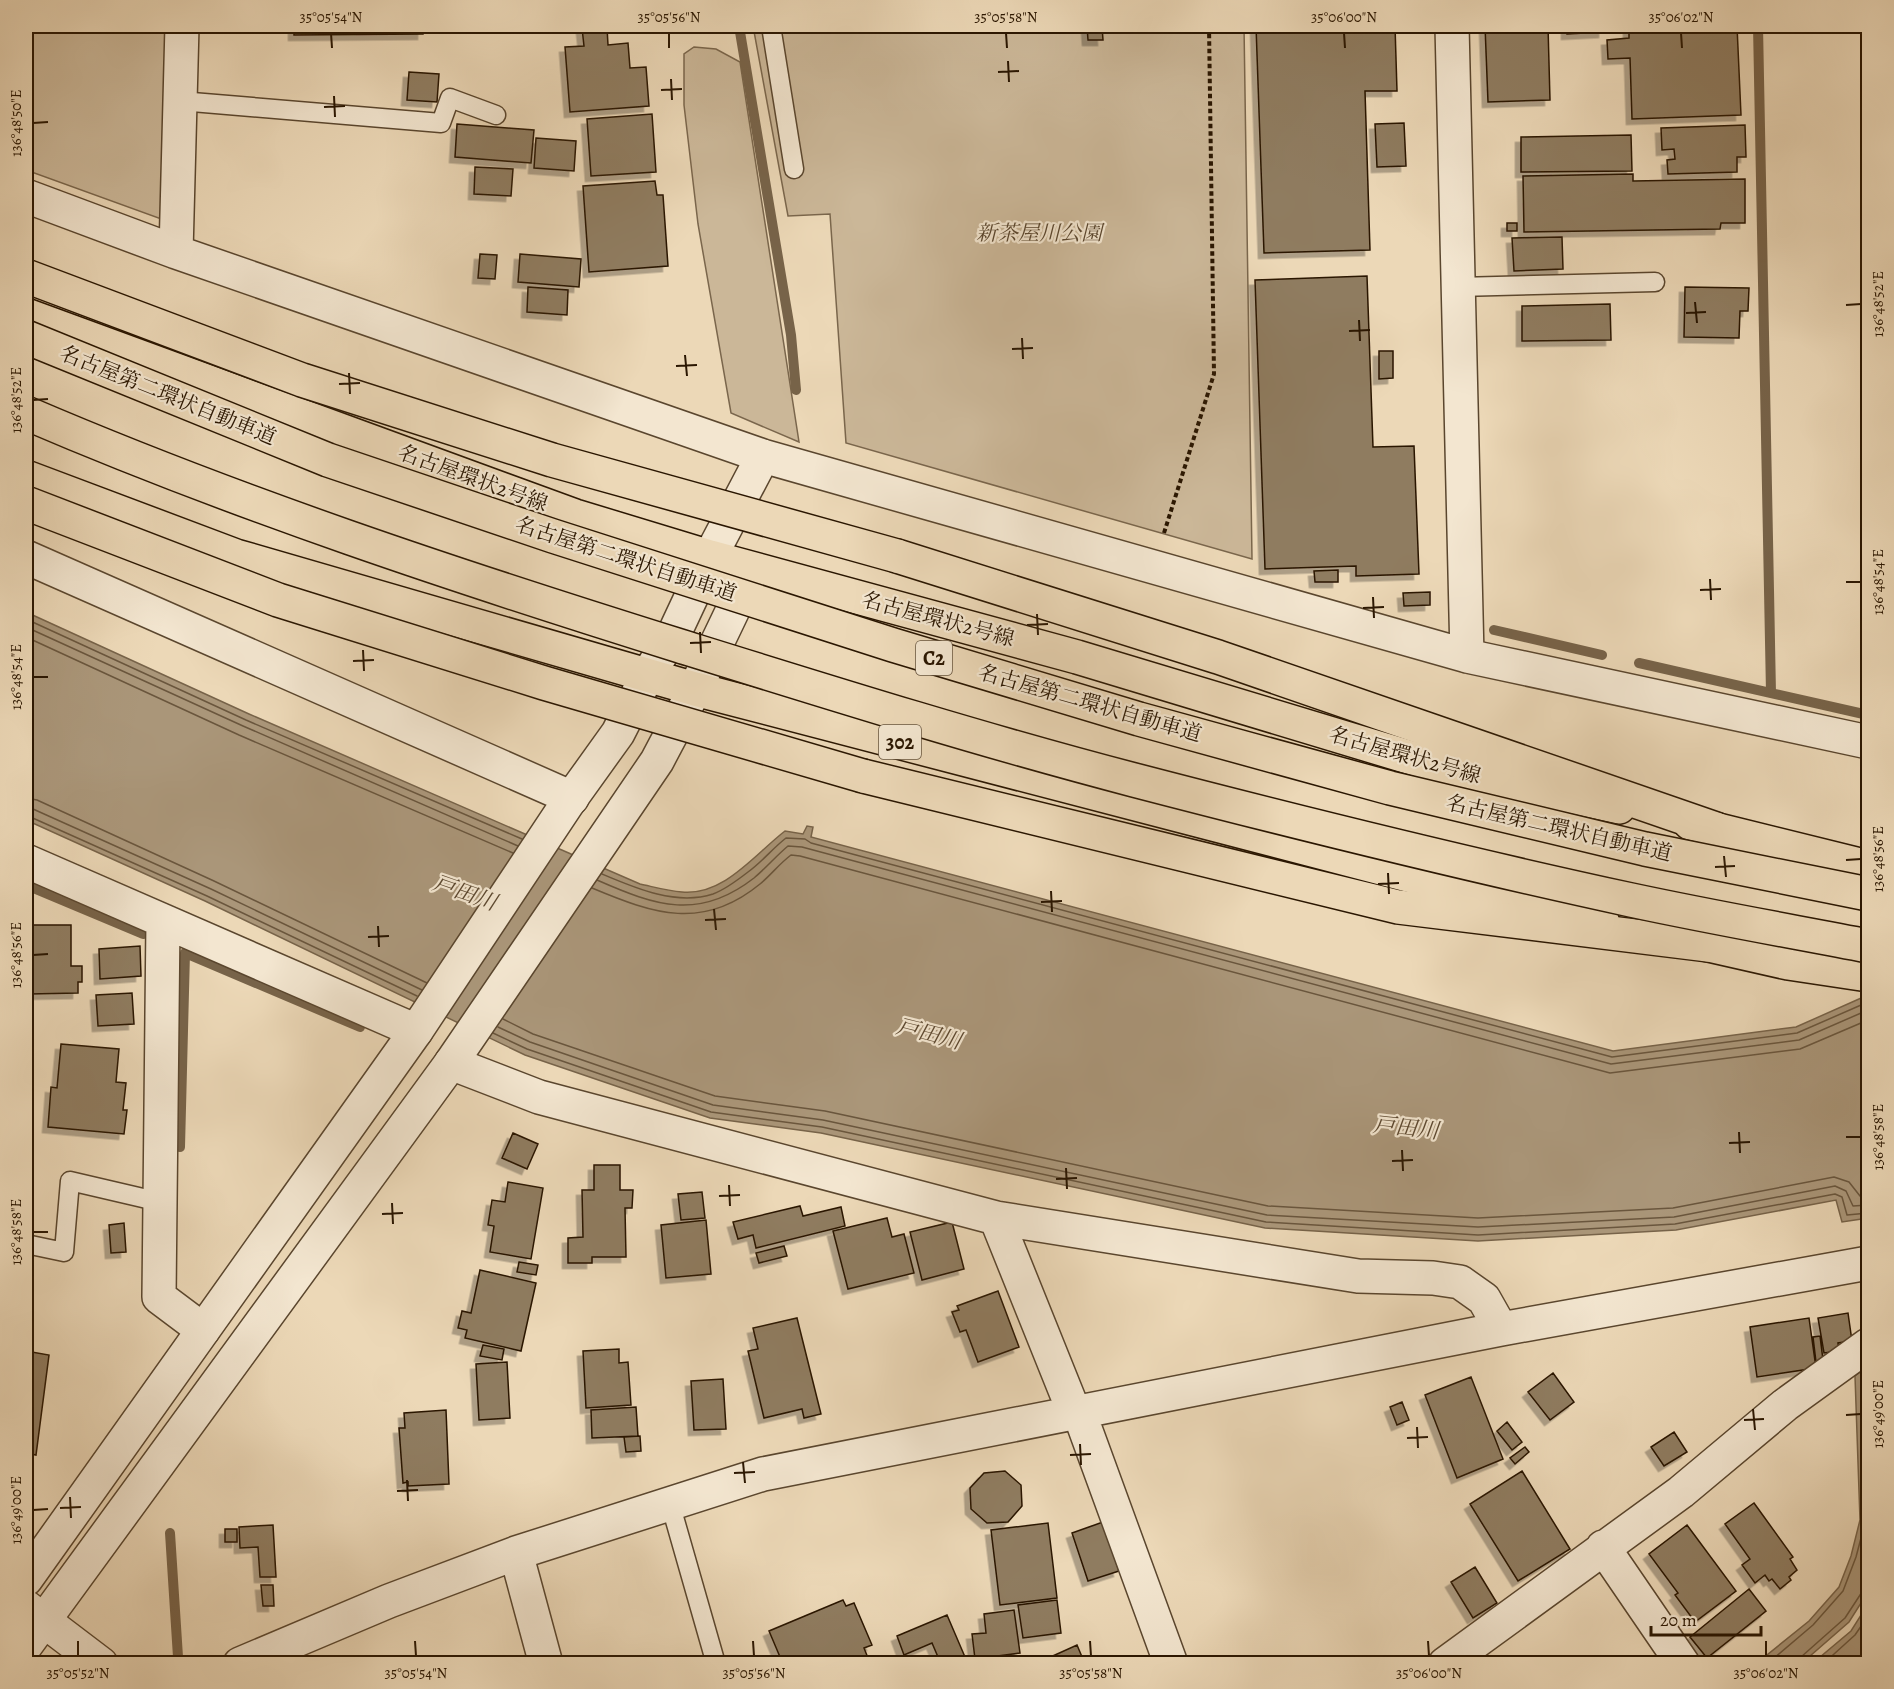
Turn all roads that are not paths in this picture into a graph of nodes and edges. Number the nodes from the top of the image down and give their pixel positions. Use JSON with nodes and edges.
{"nodes":[{"id":1,"x":182,"y":26,"type":"edge"},
{"id":2,"x":771,"y":26,"type":"edge"},
{"id":3,"x":1452,"y":26,"type":"edge"},
{"id":4,"x":180,"y":101,"type":"junction"},
{"id":5,"x":495,"y":115,"type":"dead end"},
{"id":6,"x":794,"y":169,"type":"dead end"},
{"id":7,"x":26,"y":196,"type":"edge"},
{"id":8,"x":176,"y":252,"type":"junction"},
{"id":9,"x":26,"y":276,"type":"edge"},
{"id":10,"x":1654,"y":282,"type":"dead end"},
{"id":11,"x":1458,"y":287,"type":"junction"},
{"id":12,"x":26,"y":315,"type":"edge"},
{"id":13,"x":26,"y":337,"type":"edge"},
{"id":14,"x":26,"y":413,"type":"edge"},
{"id":15,"x":763,"y":456,"type":"junction"},
{"id":16,"x":26,"y":477,"type":"edge"},
{"id":17,"x":26,"y":503,"type":"edge"},
{"id":18,"x":26,"y":557,"type":"edge"},
{"id":19,"x":710,"y":557,"type":"junction"},
{"id":20,"x":753,"y":569,"type":"junction"},
{"id":21,"x":1467,"y":656,"type":"junction"},
{"id":22,"x":648,"y":674,"type":"junction"},
{"id":23,"x":695,"y":689,"type":"junction"},
{"id":24,"x":1869,"y":742,"type":"edge"},
{"id":25,"x":570,"y":801,"type":"junction"},
{"id":26,"x":1716,"y":829,"type":"junction"},
{"id":27,"x":26,"y":861,"type":"edge"},
{"id":28,"x":1869,"y":867,"type":"edge"},
{"id":29,"x":1869,"y":894,"type":"edge"},
{"id":30,"x":164,"y":921,"type":"junction"},
{"id":31,"x":1708,"y":945,"type":"junction"},
{"id":32,"x":1869,"y":946,"type":"edge"},
{"id":33,"x":1869,"y":975,"type":"edge"},
{"id":34,"x":416,"y":1031,"type":"junction"},
{"id":35,"x":451,"y":1063,"type":"junction"},
{"id":36,"x":160,"y":1202,"type":"junction"},
{"id":37,"x":996,"y":1218,"type":"junction"},
{"id":38,"x":26,"y":1244,"type":"edge"},
{"id":39,"x":1869,"y":1263,"type":"edge"},
{"id":40,"x":1501,"y":1329,"type":"junction"},
{"id":41,"x":202,"y":1330,"type":"junction"},
{"id":42,"x":1869,"y":1345,"type":"edge"},
{"id":43,"x":1077,"y":1412,"type":"junction"},
{"id":44,"x":670,"y":1503,"type":"junction"},
{"id":45,"x":1603,"y":1548,"type":"junction"},
{"id":46,"x":516,"y":1552,"type":"junction"},
{"id":47,"x":26,"y":1579,"type":"edge"},
{"id":48,"x":31,"y":1624,"type":"edge"},
{"id":49,"x":101,"y":1664,"type":"edge"},
{"id":50,"x":240,"y":1664,"type":"edge"},
{"id":51,"x":546,"y":1664,"type":"edge"},
{"id":52,"x":716,"y":1664,"type":"edge"},
{"id":53,"x":1171,"y":1664,"type":"edge"},
{"id":54,"x":1445,"y":1664,"type":"edge"},
{"id":55,"x":1683,"y":1664,"type":"edge"}],
"edges":[{"from":1,"to":4,"type":"street"},
{"from":2,"to":6,"type":"lane"},
{"from":3,"to":11,"type":"street"},
{"from":4,"to":5,"type":"lane"},
{"from":4,"to":8,"type":"street"},
{"from":7,"to":8,"type":"street"},
{"from":8,"to":15,"type":"street"},
{"from":9,"to":26,"type":"highway","bridge":true},
{"from":10,"to":11,"type":"lane"},
{"from":11,"to":21,"type":"street"},
{"from":12,"to":19,"type":"highway","name":"名古屋環状2号線"},
{"from":13,"to":29,"type":"highway","name":"名古屋第二環状自動車道","number":"C2","bridge":true},
{"from":14,"to":32,"type":"highway","bridge":true},
{"from":15,"to":19,"type":"street"},
{"from":15,"to":21,"type":"street"},
{"from":16,"to":22,"type":"highway","number":"302"},
{"from":17,"to":31,"type":"highway","bridge":true},
{"from":18,"to":25,"type":"street"},
{"from":19,"to":20,"type":"highway","name":"名古屋環状2号線"},
{"from":19,"to":22,"type":"street"},
{"from":20,"to":23,"type":"street"},
{"from":20,"to":26,"type":"highway","name":"名古屋環状2号線"},
{"from":21,"to":24,"type":"street"},
{"from":22,"to":23,"type":"highway","number":"302"},
{"from":22,"to":25,"type":"street"},
{"from":23,"to":31,"type":"highway","number":"302"},
{"from":23,"to":35,"type":"street"},
{"from":25,"to":34,"type":"street"},
{"from":26,"to":28,"type":"highway","name":"名古屋環状2号線"},
{"from":27,"to":30,"type":"street"},
{"from":30,"to":34,"type":"street"},
{"from":30,"to":36,"type":"street"},
{"from":31,"to":33,"type":"highway","number":"302"},
{"from":34,"to":41,"type":"street"},
{"from":35,"to":37,"type":"street"},
{"from":35,"to":48,"type":"street"},
{"from":36,"to":38,"type":"lane"},
{"from":36,"to":41,"type":"street"},
{"from":37,"to":40,"type":"street"},
{"from":37,"to":43,"type":"street"},
{"from":39,"to":40,"type":"street"},
{"from":40,"to":43,"type":"street"},
{"from":41,"to":47,"type":"street"},
{"from":42,"to":45,"type":"street"},
{"from":43,"to":44,"type":"street"},
{"from":43,"to":53,"type":"street"},
{"from":44,"to":46,"type":"street"},
{"from":44,"to":52,"type":"lane"},
{"from":45,"to":54,"type":"street"},
{"from":45,"to":55,"type":"street"},
{"from":46,"to":50,"type":"street"},
{"from":46,"to":51,"type":"street"},
{"from":48,"to":49,"type":"street"}]}
